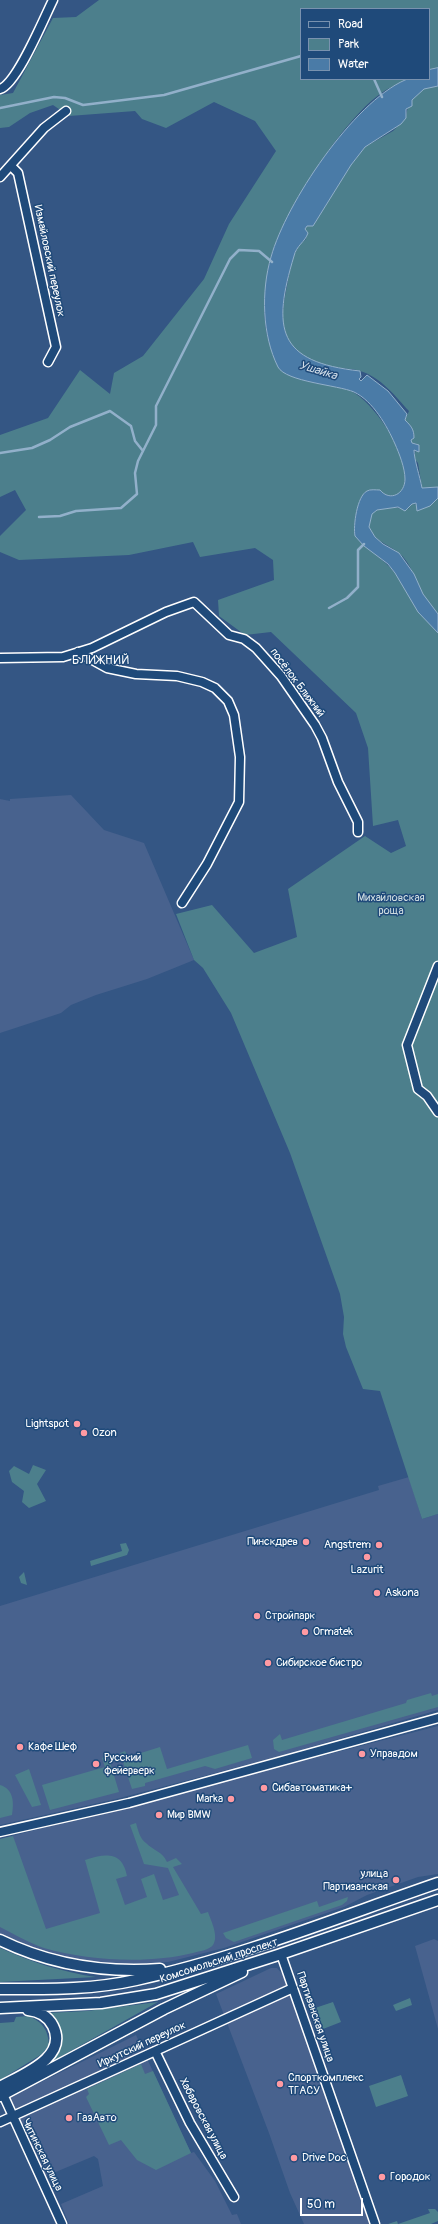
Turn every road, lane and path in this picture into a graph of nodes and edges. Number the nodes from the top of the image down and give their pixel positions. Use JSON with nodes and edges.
{"nodes":[{"id":1,"x":53,"y":0,"type":"edge"},
{"id":2,"x":0,"y":89,"type":"edge"},
{"id":3,"x":66,"y":110,"type":"dead end"},
{"id":4,"x":11,"y":166,"type":"junction"},
{"id":5,"x":0,"y":177,"type":"edge"},
{"id":6,"x":48,"y":362,"type":"dead end"},
{"id":7,"x":78,"y":652,"type":"junction"},
{"id":8,"x":0,"y":658,"type":"edge"},
{"id":9,"x":358,"y":832,"type":"dead end"},
{"id":10,"x":182,"y":903,"type":"dead end"},
{"id":11,"x":438,"y":966,"type":"edge"},
{"id":12,"x":438,"y":1112,"type":"edge"},
{"id":13,"x":438,"y":1718,"type":"edge"},
{"id":14,"x":0,"y":1832,"type":"edge"},
{"id":15,"x":438,"y":1883,"type":"edge"},
{"id":16,"x":438,"y":1900,"type":"edge"},
{"id":17,"x":0,"y":1940,"type":"edge"},
{"id":18,"x":279,"y":1955,"type":"junction"},
{"id":19,"x":204,"y":1962,"type":"junction"},
{"id":20,"x":293,"y":1988,"type":"junction"},
{"id":21,"x":0,"y":1989,"type":"edge"},
{"id":22,"x":0,"y":2008,"type":"edge"},
{"id":23,"x":14,"y":2008,"type":"junction"},
{"id":24,"x":155,"y":2051,"type":"junction"},
{"id":25,"x":1,"y":2092,"type":"edge"},
{"id":26,"x":12,"y":2117,"type":"junction"},
{"id":27,"x":0,"y":2122,"type":"edge"},
{"id":28,"x":234,"y":2197,"type":"dead end"},
{"id":29,"x":62,"y":2224,"type":"edge"},
{"id":30,"x":375,"y":2224,"type":"edge"}],
"edges":[{"from":1,"to":2,"type":"street"},
{"from":3,"to":4,"type":"street"},
{"from":4,"to":5,"type":"street"},
{"from":4,"to":6,"type":"street","name":"Измайловский переулок"},
{"from":7,"to":8,"type":"street","name":"посёлок Ближний"},
{"from":7,"to":9,"type":"street","name":"посёлок Ближний"},
{"from":7,"to":10,"type":"street"},
{"from":11,"to":12,"type":"street"},
{"from":13,"to":14,"type":"street"},
{"from":15,"to":19,"type":"main road","name":"Комсомольский проспект"},
{"from":16,"to":18,"type":"main road","name":"Комсомольский проспект"},
{"from":17,"to":19,"type":"main road"},
{"from":18,"to":20,"type":"street","name":"Партизанская улица"},
{"from":18,"to":23,"type":"main road","name":"Комсомольский проспект"},
{"from":18,"to":25,"type":"main road"},
{"from":19,"to":21,"type":"main road","name":"Комсомольский проспект"},
{"from":20,"to":24,"type":"street","name":"Иркутский переулок"},
{"from":20,"to":30,"type":"street","name":"Партизанская улица"},
{"from":22,"to":23,"type":"main road","name":"Комсомольский проспект"},
{"from":23,"to":25,"type":"main road"},
{"from":24,"to":26,"type":"street","name":"Иркутский переулок"},
{"from":24,"to":28,"type":"street","name":"Хабаровская улица"},
{"from":25,"to":26,"type":"street","name":"Читинская улица"},
{"from":26,"to":27,"type":"street","name":"Иркутский переулок"},
{"from":26,"to":29,"type":"street","name":"Читинская улица"}]}
